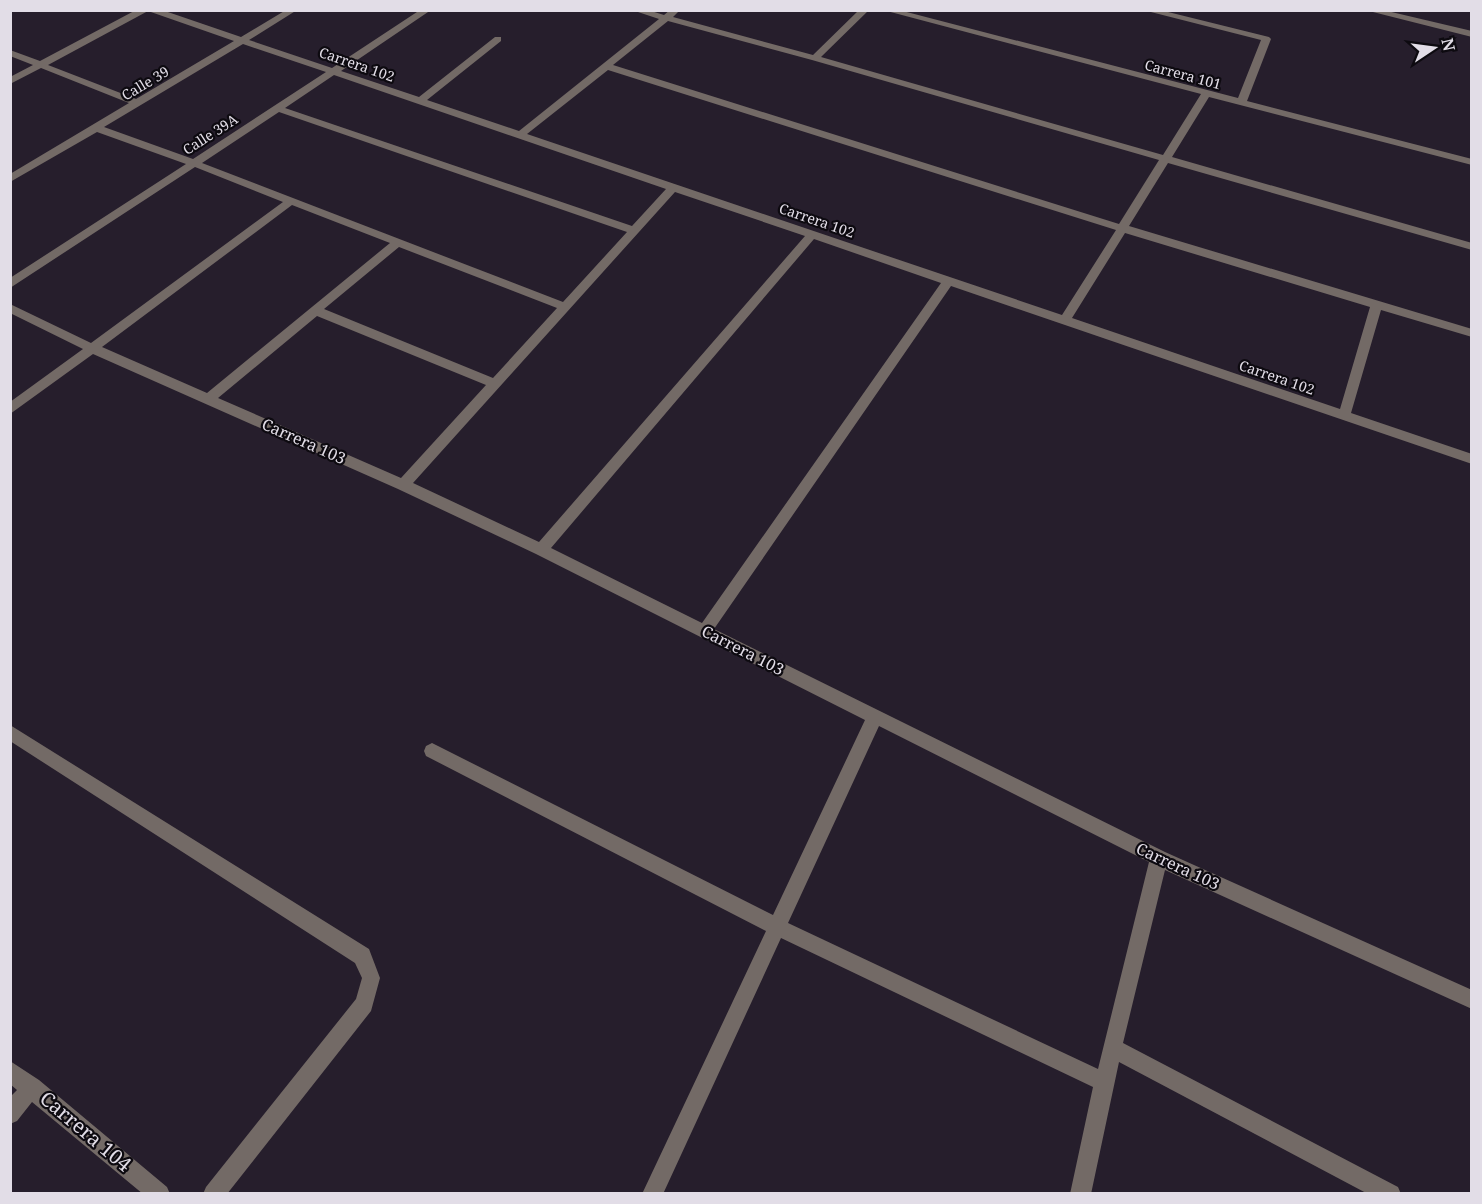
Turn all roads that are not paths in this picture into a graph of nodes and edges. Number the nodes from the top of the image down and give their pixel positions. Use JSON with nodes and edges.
{"nodes":[{"id":1,"x":144,"y":10,"type":"edge"},
{"id":2,"x":152,"y":10,"type":"edge"},
{"id":3,"x":293,"y":10,"type":"edge"},
{"id":4,"x":426,"y":10,"type":"edge"},
{"id":5,"x":636,"y":10,"type":"edge"},
{"id":6,"x":675,"y":10,"type":"edge"},
{"id":7,"x":865,"y":10,"type":"edge"},
{"id":8,"x":887,"y":10,"type":"edge"},
{"id":9,"x":1147,"y":10,"type":"edge"},
{"id":10,"x":1369,"y":10,"type":"edge"},
{"id":11,"x":1429,"y":10,"type":"edge"},
{"id":12,"x":1171,"y":13,"type":"edge"},
{"id":13,"x":665,"y":19,"type":"junction"},
{"id":14,"x":1425,"y":24,"type":"junction"},
{"id":15,"x":1472,"y":34,"type":"edge"},
{"id":16,"x":498,"y":39,"type":"dead end"},
{"id":17,"x":242,"y":41,"type":"junction"},
{"id":18,"x":10,"y":53,"type":"edge"},
{"id":19,"x":815,"y":58,"type":"junction"},
{"id":20,"x":42,"y":65,"type":"junction"},
{"id":21,"x":606,"y":66,"type":"junction"},
{"id":22,"x":333,"y":71,"type":"junction"},
{"id":23,"x":10,"y":81,"type":"edge"},
{"id":24,"x":1206,"y":94,"type":"junction"},
{"id":25,"x":420,"y":101,"type":"junction"},
{"id":26,"x":137,"y":103,"type":"junction"},
{"id":27,"x":1241,"y":103,"type":"junction"},
{"id":28,"x":277,"y":108,"type":"junction"},
{"id":29,"x":96,"y":128,"type":"junction"},
{"id":30,"x":520,"y":135,"type":"junction"},
{"id":31,"x":1166,"y":158,"type":"junction"},
{"id":32,"x":1472,"y":162,"type":"edge"},
{"id":33,"x":193,"y":163,"type":"junction"},
{"id":34,"x":10,"y":179,"type":"edge"},
{"id":35,"x":674,"y":188,"type":"junction"},
{"id":36,"x":291,"y":201,"type":"junction"},
{"id":37,"x":1122,"y":228,"type":"junction"},
{"id":38,"x":635,"y":231,"type":"junction"},
{"id":39,"x":812,"y":235,"type":"junction"},
{"id":40,"x":398,"y":242,"type":"junction"},
{"id":41,"x":1472,"y":247,"type":"edge"},
{"id":42,"x":948,"y":281,"type":"junction"},
{"id":43,"x":10,"y":284,"type":"edge"},
{"id":44,"x":1377,"y":304,"type":"junction"},
{"id":45,"x":565,"y":307,"type":"junction"},
{"id":46,"x":10,"y":308,"type":"edge"},
{"id":47,"x":314,"y":310,"type":"junction"},
{"id":48,"x":1064,"y":321,"type":"junction"},
{"id":49,"x":1472,"y":333,"type":"edge"},
{"id":50,"x":92,"y":348,"type":"junction"},
{"id":51,"x":493,"y":383,"type":"junction"},
{"id":52,"x":208,"y":399,"type":"junction"},
{"id":53,"x":10,"y":409,"type":"edge"},
{"id":54,"x":1344,"y":416,"type":"junction"},
{"id":55,"x":1472,"y":459,"type":"edge"},
{"id":56,"x":403,"y":485,"type":"junction"},
{"id":57,"x":541,"y":550,"type":"junction"},
{"id":58,"x":705,"y":630,"type":"junction"},
{"id":59,"x":875,"y":717,"type":"junction"},
{"id":60,"x":10,"y":732,"type":"edge"},
{"id":61,"x":432,"y":751,"type":"dead end"},
{"id":62,"x":1159,"y":858,"type":"junction"},
{"id":63,"x":775,"y":926,"type":"junction"},
{"id":64,"x":1472,"y":1000,"type":"edge"},
{"id":65,"x":1112,"y":1047,"type":"junction"},
{"id":66,"x":10,"y":1071,"type":"edge"},
{"id":67,"x":1104,"y":1082,"type":"junction"},
{"id":68,"x":32,"y":1087,"type":"junction"},
{"id":69,"x":10,"y":1114,"type":"edge"},
{"id":70,"x":160,"y":1194,"type":"edge"},
{"id":71,"x":213,"y":1194,"type":"edge"},
{"id":72,"x":652,"y":1194,"type":"edge"},
{"id":73,"x":1080,"y":1194,"type":"edge"},
{"id":74,"x":1391,"y":1194,"type":"edge"}],
"edges":[{"from":1,"to":20,"type":"street"},
{"from":2,"to":17,"type":"street","name":"Carrera 102"},
{"from":3,"to":17,"type":"street","name":"Calle 39"},
{"from":4,"to":22,"type":"street","name":"Calle 39A"},
{"from":5,"to":13,"type":"street"},
{"from":6,"to":13,"type":"street"},
{"from":7,"to":19,"type":"street"},
{"from":8,"to":24,"type":"street","name":"Carrera 101"},
{"from":9,"to":12,"type":"street"},
{"from":10,"to":14,"type":"street"},
{"from":11,"to":14,"type":"street"},
{"from":12,"to":27,"type":"street"},
{"from":13,"to":19,"type":"street"},
{"from":13,"to":21,"type":"street"},
{"from":14,"to":15,"type":"street"},
{"from":16,"to":25,"type":"street"},
{"from":17,"to":22,"type":"street","name":"Carrera 102"},
{"from":17,"to":26,"type":"street","name":"Calle 39"},
{"from":18,"to":20,"type":"street"},
{"from":19,"to":31,"type":"street"},
{"from":20,"to":23,"type":"street"},
{"from":20,"to":26,"type":"street"},
{"from":21,"to":30,"type":"street"},
{"from":21,"to":37,"type":"street"},
{"from":22,"to":25,"type":"street","name":"Carrera 102"},
{"from":22,"to":28,"type":"street","name":"Calle 39A"},
{"from":24,"to":27,"type":"street","name":"Carrera 101"},
{"from":24,"to":31,"type":"street"},
{"from":25,"to":30,"type":"street","name":"Carrera 102"},
{"from":26,"to":29,"type":"street","name":"Calle 39"},
{"from":27,"to":32,"type":"street","name":"Carrera 101"},
{"from":28,"to":33,"type":"street","name":"Calle 39A"},
{"from":28,"to":38,"type":"street"},
{"from":29,"to":33,"type":"street"},
{"from":29,"to":34,"type":"street","name":"Calle 39"},
{"from":30,"to":35,"type":"street","name":"Carrera 102"},
{"from":31,"to":37,"type":"street"},
{"from":31,"to":41,"type":"street"},
{"from":33,"to":36,"type":"street"},
{"from":33,"to":43,"type":"street","name":"Calle 39A"},
{"from":35,"to":38,"type":"street"},
{"from":35,"to":39,"type":"street","name":"Carrera 102"},
{"from":36,"to":40,"type":"street"},
{"from":36,"to":50,"type":"street"},
{"from":37,"to":44,"type":"street"},
{"from":37,"to":48,"type":"street"},
{"from":38,"to":45,"type":"street"},
{"from":39,"to":42,"type":"street","name":"Carrera 102"},
{"from":39,"to":57,"type":"street"},
{"from":40,"to":45,"type":"street"},
{"from":40,"to":47,"type":"street"},
{"from":42,"to":48,"type":"street","name":"Carrera 102"},
{"from":42,"to":58,"type":"street"},
{"from":44,"to":49,"type":"street"},
{"from":44,"to":54,"type":"street"},
{"from":45,"to":51,"type":"street"},
{"from":46,"to":50,"type":"street","name":"Carrera 103"},
{"from":47,"to":51,"type":"street"},
{"from":47,"to":52,"type":"street"},
{"from":48,"to":54,"type":"street","name":"Carrera 102"},
{"from":50,"to":52,"type":"street","name":"Carrera 103"},
{"from":50,"to":53,"type":"street"},
{"from":51,"to":56,"type":"street"},
{"from":52,"to":56,"type":"street","name":"Carrera 103"},
{"from":54,"to":55,"type":"street","name":"Carrera 102"},
{"from":56,"to":57,"type":"street","name":"Carrera 103"},
{"from":57,"to":58,"type":"street","name":"Carrera 103"},
{"from":58,"to":59,"type":"street","name":"Carrera 103"},
{"from":59,"to":62,"type":"street","name":"Carrera 103"},
{"from":59,"to":63,"type":"street"},
{"from":60,"to":71,"type":"street"},
{"from":61,"to":63,"type":"street"},
{"from":62,"to":64,"type":"street","name":"Carrera 103"},
{"from":62,"to":65,"type":"street"},
{"from":63,"to":67,"type":"street"},
{"from":63,"to":72,"type":"street"},
{"from":65,"to":67,"type":"street"},
{"from":65,"to":74,"type":"street"},
{"from":66,"to":68,"type":"street","name":"Carrera 104"},
{"from":67,"to":73,"type":"street"},
{"from":68,"to":69,"type":"street"},
{"from":68,"to":70,"type":"street","name":"Carrera 104"}]}
